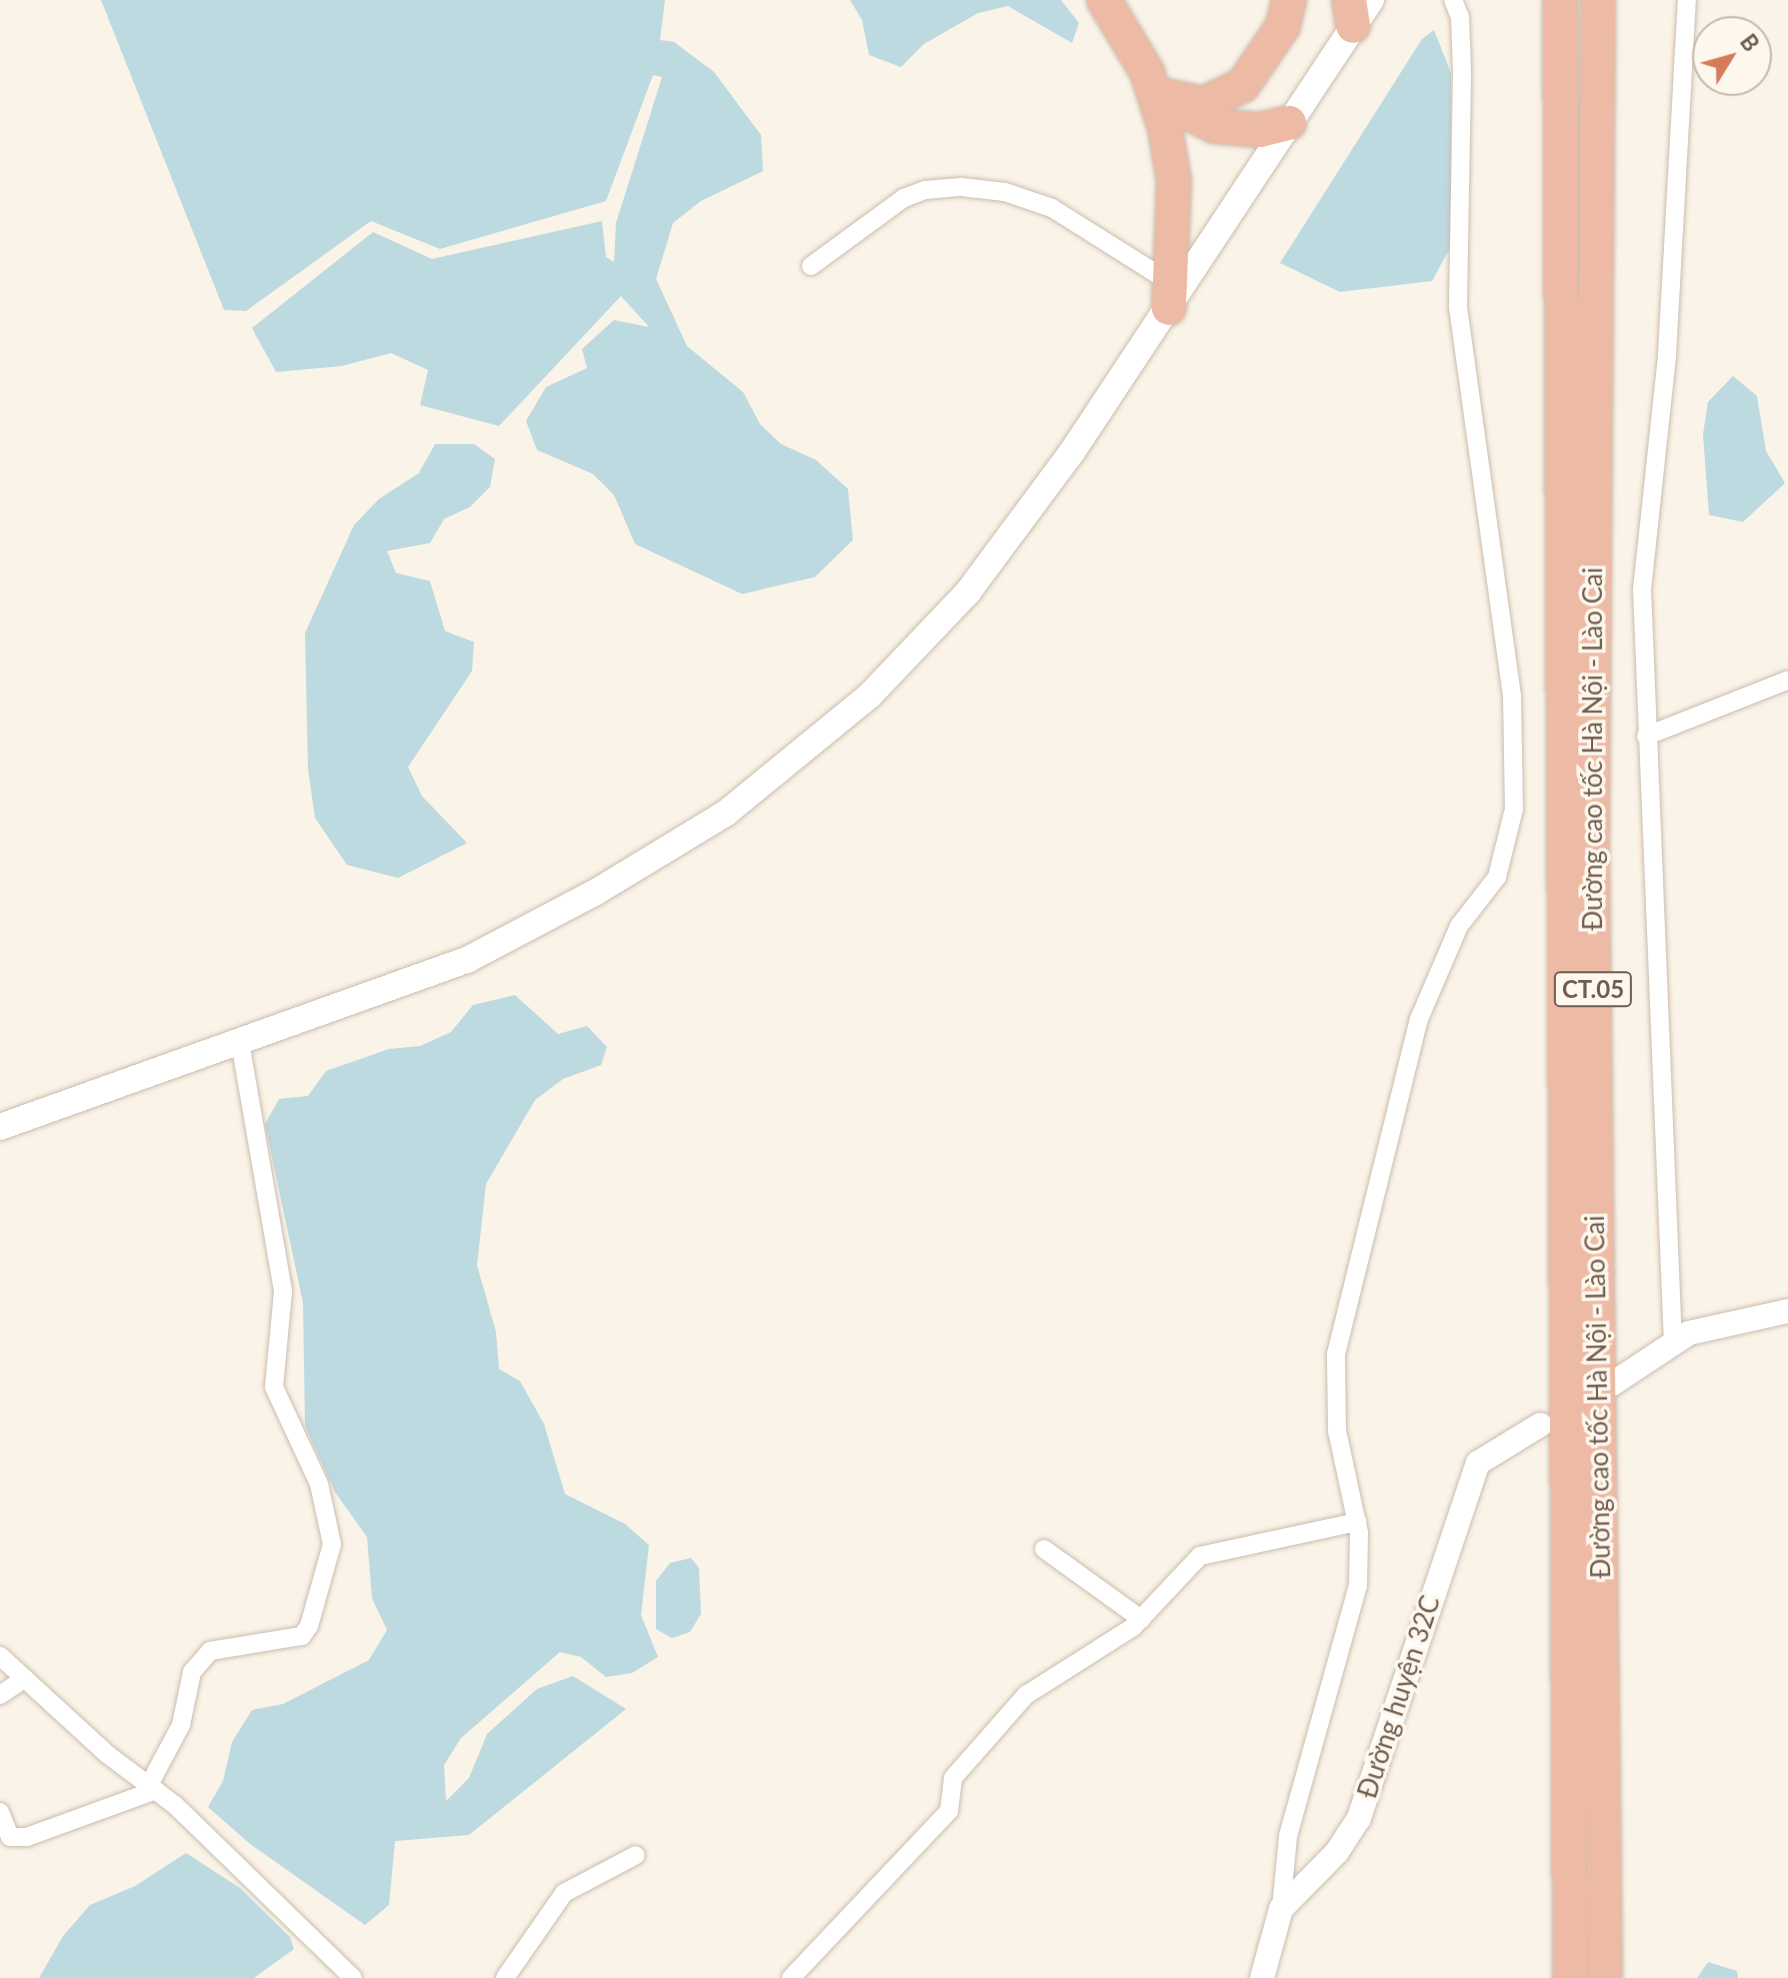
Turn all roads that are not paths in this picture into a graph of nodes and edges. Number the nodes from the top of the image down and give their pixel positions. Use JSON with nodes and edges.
{"nodes":[{"id":1,"x":1104,"y":0,"type":"edge"},
{"id":2,"x":1289,"y":0,"type":"edge"},
{"id":3,"x":1453,"y":0,"type":"edge"},
{"id":4,"x":1560,"y":0,"type":"edge"},
{"id":5,"x":1598,"y":0,"type":"edge"},
{"id":6,"x":1687,"y":0,"type":"edge"},
{"id":7,"x":1358,"y":9,"type":"edge"},
{"id":8,"x":1156,"y":84,"type":"junction"},
{"id":9,"x":1289,"y":123,"type":"junction"},
{"id":10,"x":811,"y":266,"type":"dead end"},
{"id":11,"x":1170,"y":296,"type":"junction"},
{"id":12,"x":1788,"y":680,"type":"edge"},
{"id":13,"x":1646,"y":736,"type":"junction"},
{"id":14,"x":240,"y":1043,"type":"junction"},
{"id":15,"x":0,"y":1127,"type":"edge"},
{"id":16,"x":1788,"y":1311,"type":"edge"},
{"id":17,"x":1673,"y":1344,"type":"junction"},
{"id":18,"x":1612,"y":1384,"type":"dead end"},
{"id":19,"x":1540,"y":1425,"type":"dead end"},
{"id":20,"x":1357,"y":1522,"type":"junction"},
{"id":21,"x":1044,"y":1549,"type":"dead end"},
{"id":22,"x":1141,"y":1619,"type":"junction"},
{"id":23,"x":0,"y":1656,"type":"edge"},
{"id":24,"x":25,"y":1678,"type":"junction"},
{"id":25,"x":0,"y":1695,"type":"edge"},
{"id":26,"x":152,"y":1788,"type":"junction"},
{"id":27,"x":0,"y":1812,"type":"edge"},
{"id":28,"x":636,"y":1855,"type":"dead end"},
{"id":29,"x":1281,"y":1909,"type":"junction"},
{"id":30,"x":353,"y":1978,"type":"edge"},
{"id":31,"x":505,"y":1978,"type":"edge"},
{"id":32,"x":791,"y":1978,"type":"edge"},
{"id":33,"x":1262,"y":1978,"type":"edge"},
{"id":34,"x":1570,"y":1978,"type":"edge"},
{"id":35,"x":1605,"y":1978,"type":"edge"}],
"edges":[{"from":1,"to":8,"type":"highway"},
{"from":2,"to":8,"type":"highway"},
{"from":3,"to":20,"type":"street"},
{"from":4,"to":34,"type":"highway","name":"Đường cao tốc Hà Nội - Lào Cai","number":"CT.05"},
{"from":5,"to":35,"type":"highway","name":"Đường cao tốc Hà Nội - Lào Cai","number":"CT.05"},
{"from":6,"to":13,"type":"street"},
{"from":7,"to":9,"type":"main road"},
{"from":8,"to":9,"type":"highway"},
{"from":8,"to":11,"type":"highway"},
{"from":9,"to":11,"type":"main road"},
{"from":10,"to":11,"type":"street"},
{"from":11,"to":14,"type":"main road"},
{"from":12,"to":13,"type":"street"},
{"from":13,"to":17,"type":"street"},
{"from":14,"to":15,"type":"main road"},
{"from":14,"to":26,"type":"street"},
{"from":16,"to":17,"type":"street"},
{"from":17,"to":18,"type":"street"},
{"from":19,"to":29,"type":"street","name":"Đường huyện 32C"},
{"from":20,"to":22,"type":"street"},
{"from":20,"to":29,"type":"street"},
{"from":21,"to":22,"type":"street"},
{"from":22,"to":32,"type":"street"},
{"from":23,"to":24,"type":"street"},
{"from":24,"to":25,"type":"street"},
{"from":24,"to":26,"type":"street"},
{"from":26,"to":27,"type":"street"},
{"from":26,"to":30,"type":"street"},
{"from":28,"to":31,"type":"street"},
{"from":29,"to":33,"type":"street","name":"Đường huyện 32C"}]}
